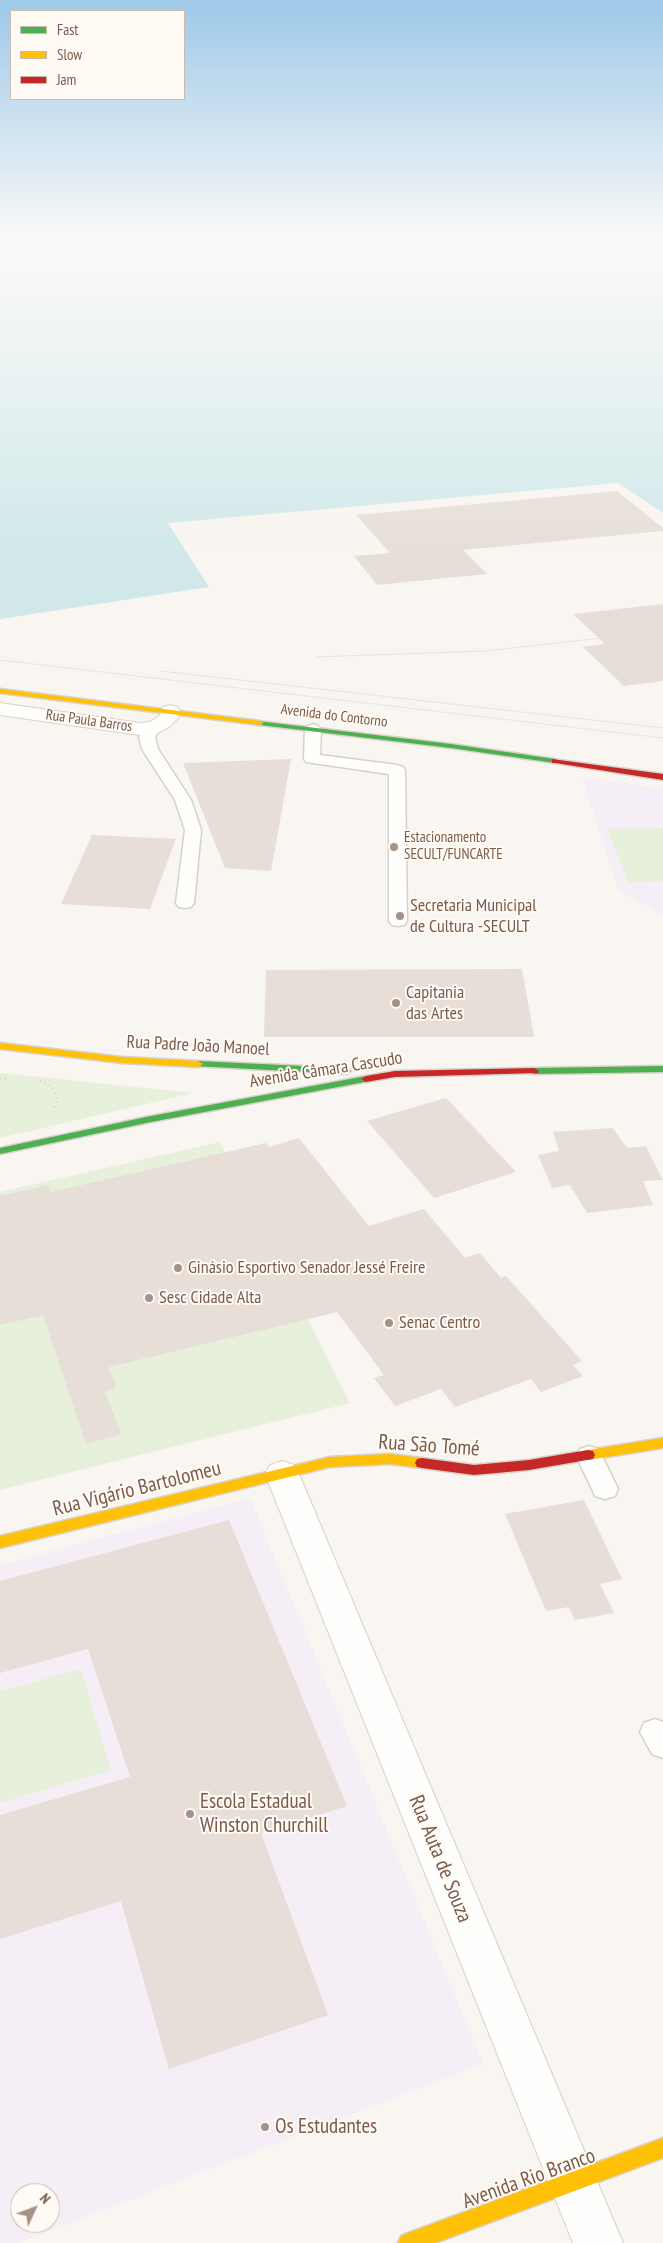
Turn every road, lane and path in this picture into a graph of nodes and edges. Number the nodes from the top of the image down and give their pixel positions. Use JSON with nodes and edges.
{"nodes":[{"id":1,"x":0,"y":692,"type":"edge"},
{"id":2,"x":0,"y":709,"type":"edge"},
{"id":3,"x":170,"y":711,"type":"junction"},
{"id":4,"x":153,"y":728,"type":"junction"},
{"id":5,"x":313,"y":729,"type":"junction"},
{"id":6,"x":663,"y":777,"type":"edge"},
{"id":7,"x":185,"y":902,"type":"dead end"},
{"id":8,"x":398,"y":921,"type":"dead end"},
{"id":9,"x":0,"y":1046,"type":"edge"},
{"id":10,"x":663,"y":1069,"type":"edge"},
{"id":11,"x":395,"y":1074,"type":"junction"},
{"id":12,"x":16,"y":1077,"type":"dead end"},
{"id":13,"x":0,"y":1079,"type":"edge"},
{"id":14,"x":37,"y":1080,"type":"dead end"},
{"id":15,"x":50,"y":1116,"type":"dead end"},
{"id":16,"x":0,"y":1151,"type":"edge"},
{"id":17,"x":663,"y":1443,"type":"edge"},
{"id":18,"x":588,"y":1456,"type":"junction"},
{"id":19,"x":282,"y":1474,"type":"junction"},
{"id":20,"x":605,"y":1489,"type":"dead end"},
{"id":21,"x":0,"y":1542,"type":"edge"},
{"id":22,"x":663,"y":2148,"type":"edge"},
{"id":23,"x":572,"y":2183,"type":"junction"},
{"id":24,"x":408,"y":2243,"type":"edge"},
{"id":25,"x":598,"y":2243,"type":"edge"}],
"edges":[{"from":1,"to":3,"type":"main road","name":"Avenida do Contorno"},
{"from":2,"to":4,"type":"street","name":"Rua Paula Barros"},
{"from":3,"to":4,"type":"street","name":"Rua Paula Barros"},
{"from":3,"to":5,"type":"main road","name":"Avenida do Contorno"},
{"from":4,"to":7,"type":"lane"},
{"from":5,"to":6,"type":"main road","name":"Avenida do Contorno"},
{"from":5,"to":8,"type":"lane"},
{"from":9,"to":11,"type":"main road","name":"Rua Padre João Manoel"},
{"from":10,"to":11,"type":"main road","name":"Avenida Câmara Cascudo"},
{"from":11,"to":16,"type":"main road","name":"Avenida Câmara Cascudo"},
{"from":12,"to":13,"type":"path"},
{"from":14,"to":15,"type":"path"},
{"from":17,"to":18,"type":"main road","name":"Rua São Tomé"},
{"from":18,"to":19,"type":"main road","name":"Rua São Tomé"},
{"from":18,"to":20,"type":"lane"},
{"from":19,"to":21,"type":"main road","name":"Rua Vigário Bartolomeu"},
{"from":19,"to":23,"type":"street","name":"Rua Auta de Souza"},
{"from":22,"to":23,"type":"main road","name":"Avenida Rio Branco"},
{"from":23,"to":24,"type":"main road","name":"Avenida Rio Branco"},
{"from":23,"to":25,"type":"street","name":"Rua Auta de Souza"}]}
